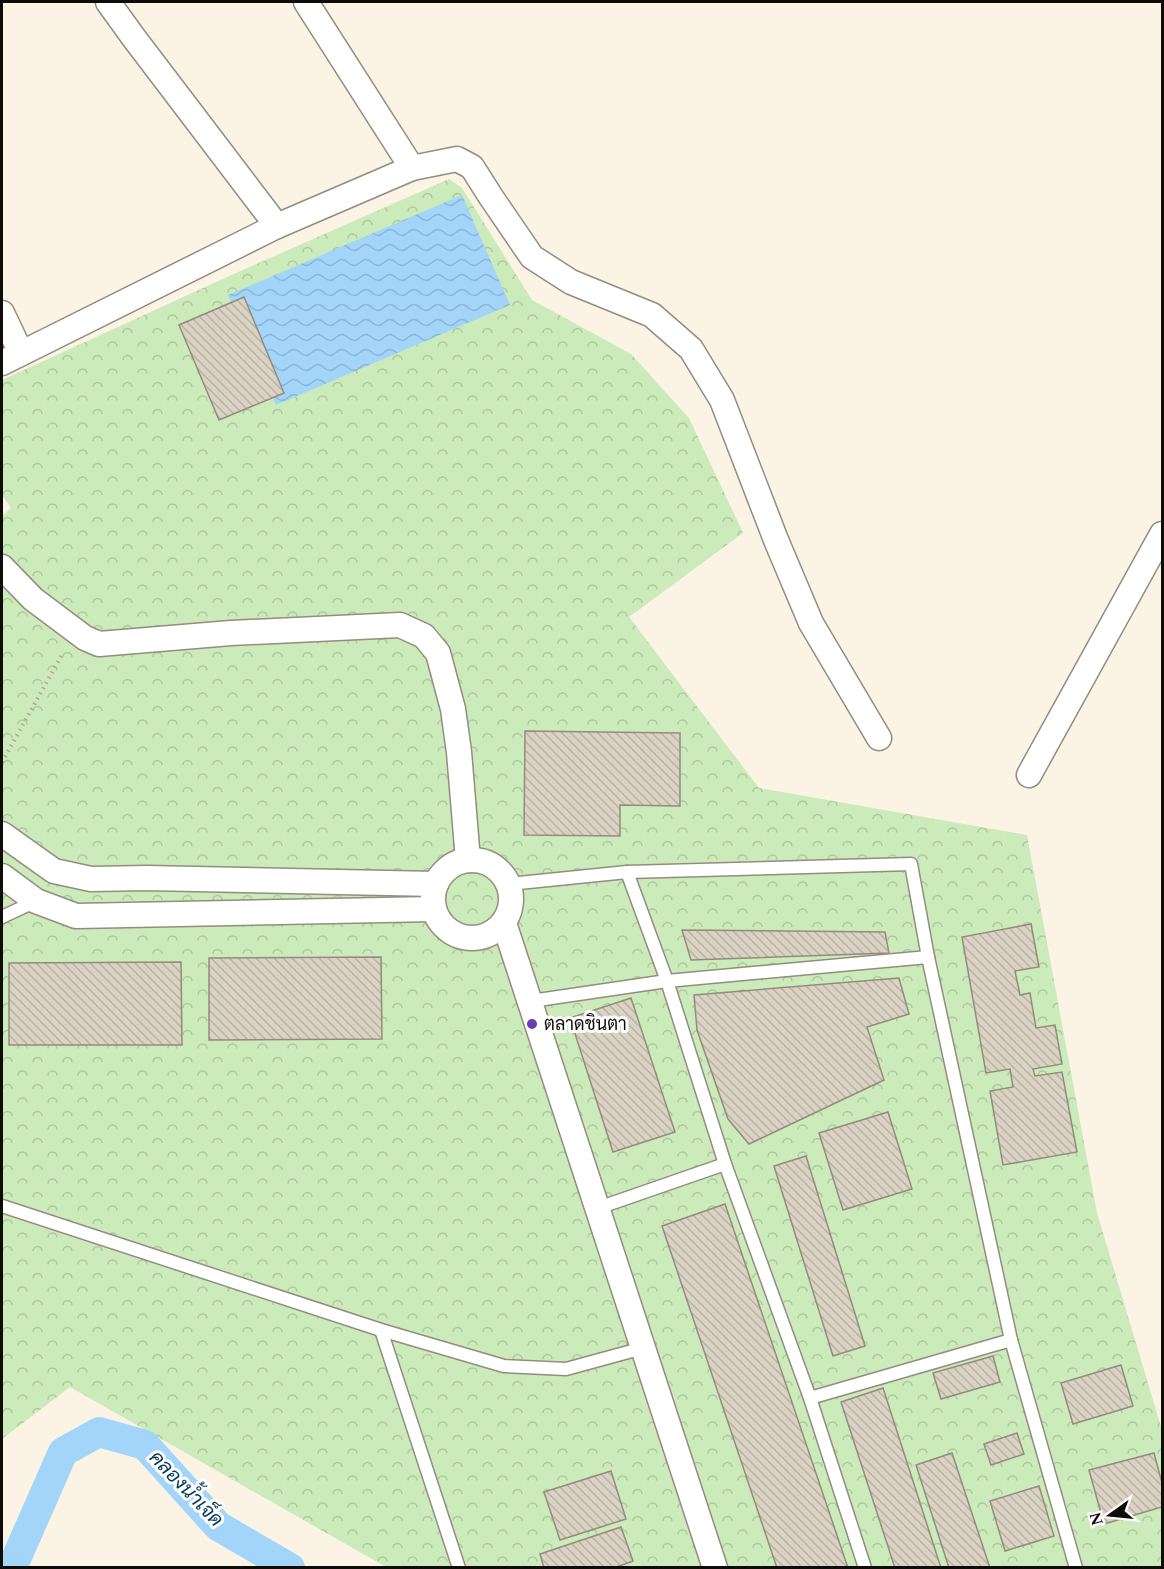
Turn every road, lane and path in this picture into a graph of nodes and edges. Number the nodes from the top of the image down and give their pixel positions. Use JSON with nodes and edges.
{"nodes":[{"id":1,"x":108,"y":2,"type":"edge"},
{"id":2,"x":306,"y":2,"type":"edge"},
{"id":3,"x":412,"y":168,"type":"junction"},
{"id":4,"x":277,"y":226,"type":"junction"},
{"id":5,"x":2,"y":313,"type":"edge"},
{"id":6,"x":11,"y":358,"type":"edge"},
{"id":7,"x":1162,"y":534,"type":"edge"},
{"id":8,"x":2,"y":567,"type":"edge"},
{"id":9,"x":75,"y":631,"type":"junction"},
{"id":10,"x":879,"y":738,"type":"dead end"},
{"id":11,"x":2,"y":762,"type":"edge"},
{"id":12,"x":1029,"y":775,"type":"dead end"},
{"id":13,"x":2,"y":834,"type":"edge"},
{"id":14,"x":468,"y":860,"type":"junction"},
{"id":15,"x":627,"y":872,"type":"junction"},
{"id":16,"x":2,"y":876,"type":"edge"},
{"id":17,"x":436,"y":884,"type":"junction"},
{"id":18,"x":509,"y":884,"type":"junction"},
{"id":19,"x":36,"y":901,"type":"junction"},
{"id":20,"x":434,"y":909,"type":"junction"},
{"id":21,"x":2,"y":917,"type":"edge"},
{"id":22,"x":504,"y":923,"type":"junction"},
{"id":23,"x":928,"y":957,"type":"junction"},
{"id":24,"x":667,"y":981,"type":"junction"},
{"id":25,"x":531,"y":1001,"type":"junction"},
{"id":26,"x":725,"y":1164,"type":"junction"},
{"id":27,"x":2,"y":1206,"type":"edge"},
{"id":28,"x":598,"y":1208,"type":"junction"},
{"id":29,"x":381,"y":1330,"type":"junction"},
{"id":30,"x":1011,"y":1340,"type":"junction"},
{"id":31,"x":643,"y":1348,"type":"junction"},
{"id":32,"x":810,"y":1398,"type":"junction"},
{"id":33,"x":459,"y":1568,"type":"edge"},
{"id":34,"x":716,"y":1568,"type":"edge"},
{"id":35,"x":865,"y":1568,"type":"edge"},
{"id":36,"x":1076,"y":1568,"type":"edge"}],
"edges":[{"from":1,"to":4,"type":"street"},
{"from":2,"to":3,"type":"street"},
{"from":3,"to":4,"type":"street"},
{"from":3,"to":10,"type":"street"},
{"from":4,"to":6,"type":"street"},
{"from":5,"to":6,"type":"street"},
{"from":7,"to":12,"type":"street"},
{"from":8,"to":9,"type":"street"},
{"from":9,"to":11,"type":"path"},
{"from":9,"to":14,"type":"street"},
{"from":13,"to":17,"type":"street"},
{"from":14,"to":17,"type":"street"},
{"from":14,"to":18,"type":"street"},
{"from":15,"to":18,"type":"lane"},
{"from":15,"to":23,"type":"lane"},
{"from":15,"to":24,"type":"lane"},
{"from":16,"to":19,"type":"street"},
{"from":17,"to":20,"type":"street"},
{"from":18,"to":22,"type":"street"},
{"from":19,"to":20,"type":"street"},
{"from":19,"to":21,"type":"lane"},
{"from":20,"to":22,"type":"street"},
{"from":22,"to":25,"type":"street"},
{"from":23,"to":24,"type":"lane"},
{"from":23,"to":30,"type":"lane"},
{"from":24,"to":25,"type":"lane"},
{"from":24,"to":26,"type":"lane"},
{"from":25,"to":28,"type":"street"},
{"from":26,"to":28,"type":"lane"},
{"from":26,"to":32,"type":"lane"},
{"from":27,"to":29,"type":"lane"},
{"from":28,"to":31,"type":"street"},
{"from":29,"to":31,"type":"lane"},
{"from":29,"to":33,"type":"lane"},
{"from":30,"to":32,"type":"lane"},
{"from":30,"to":36,"type":"lane"},
{"from":31,"to":34,"type":"street"},
{"from":32,"to":35,"type":"lane"}]}
